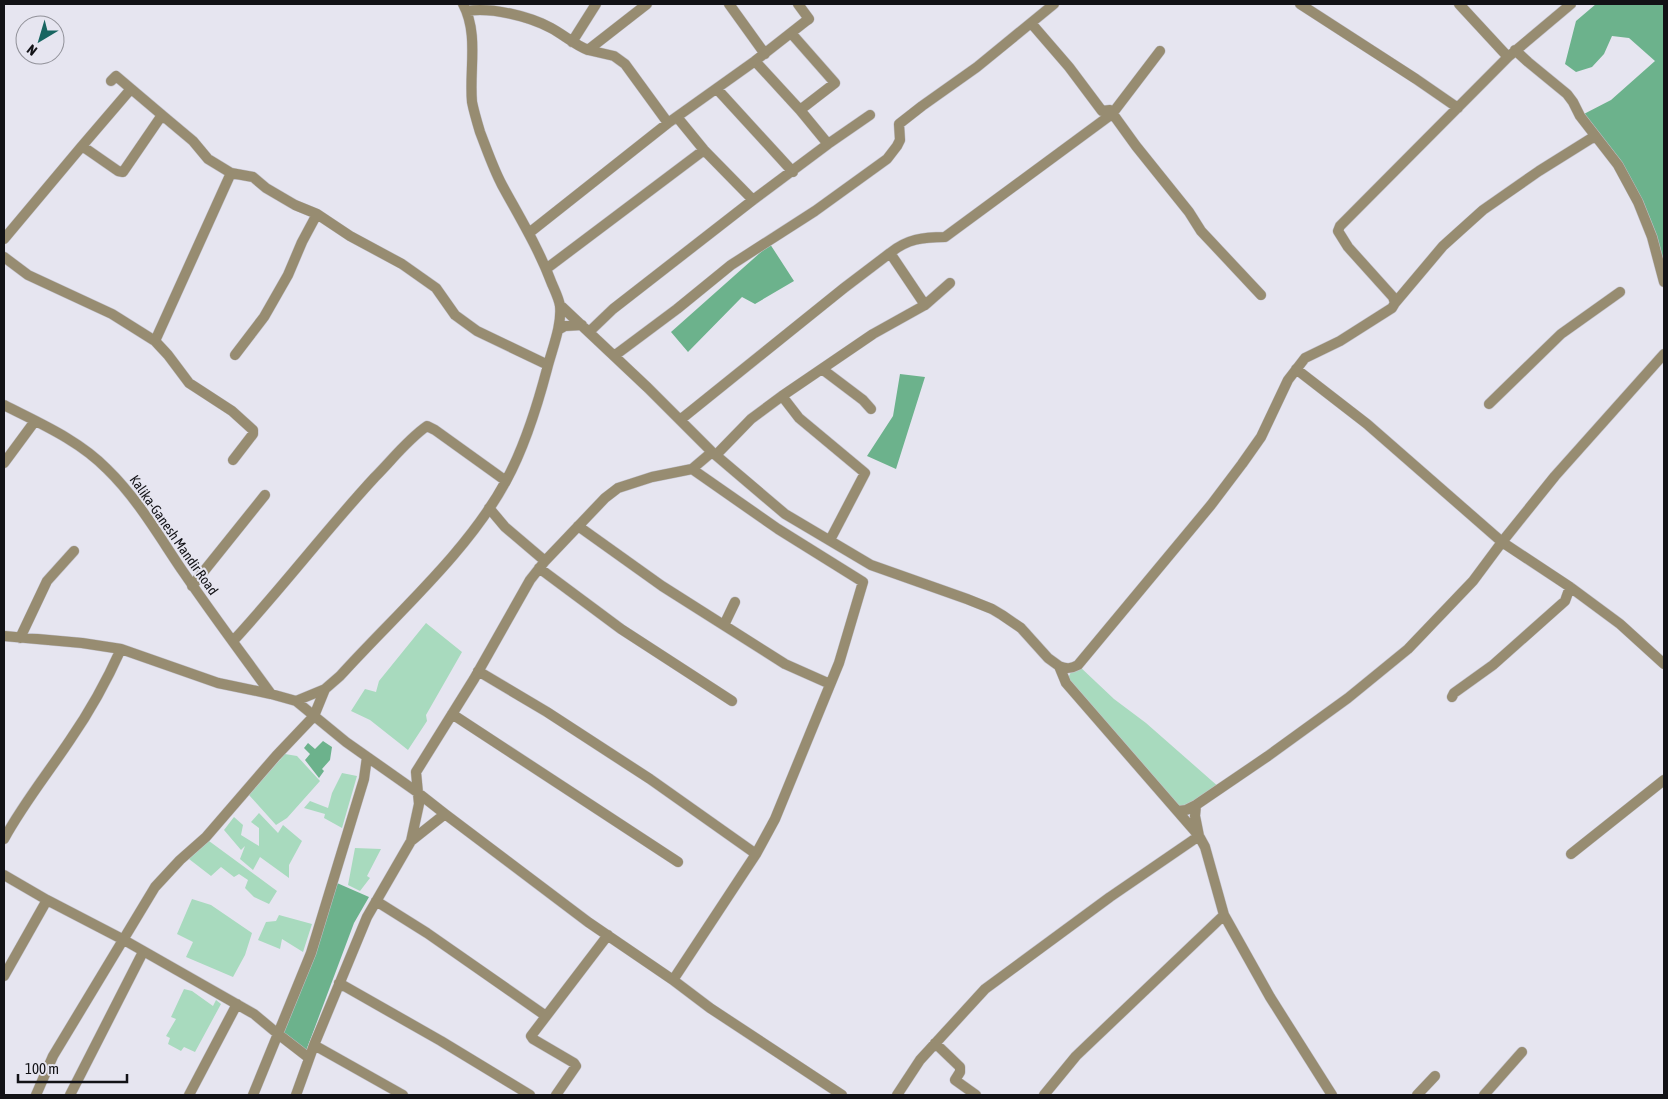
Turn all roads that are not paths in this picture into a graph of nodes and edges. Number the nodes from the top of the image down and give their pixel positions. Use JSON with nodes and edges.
{"nodes":[{"id":1,"x":596,"y":4,"type":"edge"},
{"id":2,"x":647,"y":4,"type":"edge"},
{"id":3,"x":729,"y":4,"type":"edge"},
{"id":4,"x":798,"y":4,"type":"edge"},
{"id":5,"x":1054,"y":4,"type":"edge"},
{"id":6,"x":1300,"y":4,"type":"edge"},
{"id":7,"x":1459,"y":4,"type":"edge"},
{"id":8,"x":1571,"y":4,"type":"edge"},
{"id":9,"x":465,"y":7,"type":"edge"},
{"id":10,"x":1031,"y":23,"type":"junction"},
{"id":11,"x":791,"y":33,"type":"junction"},
{"id":12,"x":572,"y":42,"type":"junction"},
{"id":13,"x":588,"y":50,"type":"junction"},
{"id":14,"x":1160,"y":50,"type":"dead end"},
{"id":15,"x":765,"y":54,"type":"junction"},
{"id":16,"x":1512,"y":54,"type":"junction"},
{"id":17,"x":755,"y":61,"type":"junction"},
{"id":18,"x":111,"y":81,"type":"dead end"},
{"id":19,"x":718,"y":89,"type":"junction"},
{"id":20,"x":130,"y":90,"type":"junction"},
{"id":21,"x":1458,"y":108,"type":"junction"},
{"id":22,"x":800,"y":110,"type":"junction"},
{"id":23,"x":1112,"y":114,"type":"junction"},
{"id":24,"x":870,"y":115,"type":"dead end"},
{"id":25,"x":162,"y":116,"type":"junction"},
{"id":26,"x":677,"y":117,"type":"junction"},
{"id":27,"x":668,"y":123,"type":"junction"},
{"id":28,"x":1596,"y":136,"type":"junction"},
{"id":29,"x":828,"y":144,"type":"junction"},
{"id":30,"x":82,"y":146,"type":"junction"},
{"id":31,"x":704,"y":150,"type":"junction"},
{"id":32,"x":793,"y":172,"type":"junction"},
{"id":33,"x":231,"y":174,"type":"junction"},
{"id":34,"x":753,"y":200,"type":"junction"},
{"id":35,"x":316,"y":214,"type":"junction"},
{"id":36,"x":530,"y":233,"type":"junction"},
{"id":37,"x":4,"y":239,"type":"edge"},
{"id":38,"x":890,"y":253,"type":"junction"},
{"id":39,"x":4,"y":257,"type":"edge"},
{"id":40,"x":546,"y":269,"type":"junction"},
{"id":41,"x":950,"y":282,"type":"dead end"},
{"id":42,"x":1664,"y":282,"type":"edge"},
{"id":43,"x":1620,"y":292,"type":"dead end"},
{"id":44,"x":1261,"y":294,"type":"dead end"},
{"id":45,"x":1395,"y":303,"type":"junction"},
{"id":46,"x":560,"y":305,"type":"junction"},
{"id":47,"x":925,"y":305,"type":"junction"},
{"id":48,"x":586,"y":328,"type":"junction"},
{"id":49,"x":558,"y":330,"type":"junction"},
{"id":50,"x":155,"y":341,"type":"junction"},
{"id":51,"x":1664,"y":354,"type":"edge"},
{"id":52,"x":235,"y":355,"type":"dead end"},
{"id":53,"x":614,"y":356,"type":"junction"},
{"id":54,"x":548,"y":365,"type":"junction"},
{"id":55,"x":822,"y":369,"type":"junction"},
{"id":56,"x":1296,"y":369,"type":"junction"},
{"id":57,"x":782,"y":396,"type":"junction"},
{"id":58,"x":1489,"y":404,"type":"dead end"},
{"id":59,"x":4,"y":405,"type":"edge"},
{"id":60,"x":871,"y":409,"type":"dead end"},
{"id":61,"x":680,"y":420,"type":"junction"},
{"id":62,"x":35,"y":421,"type":"junction"},
{"id":63,"x":714,"y":454,"type":"junction"},
{"id":64,"x":233,"y":460,"type":"dead end"},
{"id":65,"x":4,"y":462,"type":"edge"},
{"id":66,"x":692,"y":469,"type":"junction"},
{"id":67,"x":506,"y":481,"type":"junction"},
{"id":68,"x":265,"y":495,"type":"dead end"},
{"id":69,"x":489,"y":508,"type":"junction"},
{"id":70,"x":578,"y":526,"type":"junction"},
{"id":71,"x":830,"y":540,"type":"junction"},
{"id":72,"x":1502,"y":542,"type":"junction"},
{"id":73,"x":74,"y":551,"type":"dead end"},
{"id":74,"x":542,"y":564,"type":"junction"},
{"id":75,"x":871,"y":565,"type":"junction"},
{"id":76,"x":863,"y":582,"type":"junction"},
{"id":77,"x":192,"y":586,"type":"junction"},
{"id":78,"x":1570,"y":587,"type":"junction"},
{"id":79,"x":735,"y":602,"type":"dead end"},
{"id":80,"x":724,"y":624,"type":"junction"},
{"id":81,"x":4,"y":636,"type":"edge"},
{"id":82,"x":20,"y":638,"type":"junction"},
{"id":83,"x":233,"y":641,"type":"junction"},
{"id":84,"x":121,"y":649,"type":"junction"},
{"id":85,"x":1664,"y":664,"type":"edge"},
{"id":86,"x":1059,"y":666,"type":"junction"},
{"id":87,"x":1073,"y":668,"type":"junction"},
{"id":88,"x":478,"y":671,"type":"junction"},
{"id":89,"x":1066,"y":683,"type":"junction"},
{"id":90,"x":830,"y":684,"type":"junction"},
{"id":91,"x":325,"y":689,"type":"junction"},
{"id":92,"x":271,"y":694,"type":"junction"},
{"id":93,"x":1452,"y":697,"type":"dead end"},
{"id":94,"x":296,"y":701,"type":"junction"},
{"id":95,"x":732,"y":701,"type":"dead end"},
{"id":96,"x":452,"y":714,"type":"junction"},
{"id":97,"x":314,"y":716,"type":"junction"},
{"id":98,"x":367,"y":757,"type":"junction"},
{"id":99,"x":416,"y":772,"type":"junction"},
{"id":100,"x":399,"y":778,"type":"junction"},
{"id":101,"x":1664,"y":780,"type":"edge"},
{"id":102,"x":417,"y":792,"type":"junction"},
{"id":103,"x":1196,"y":805,"type":"junction"},
{"id":104,"x":1178,"y":811,"type":"junction"},
{"id":105,"x":445,"y":814,"type":"junction"},
{"id":106,"x":1198,"y":836,"type":"junction"},
{"id":107,"x":4,"y":839,"type":"edge"},
{"id":108,"x":411,"y":841,"type":"junction"},
{"id":109,"x":756,"y":854,"type":"junction"},
{"id":110,"x":1571,"y":854,"type":"dead end"},
{"id":111,"x":678,"y":862,"type":"dead end"},
{"id":112,"x":4,"y":874,"type":"edge"},
{"id":113,"x":47,"y":900,"type":"junction"},
{"id":114,"x":376,"y":901,"type":"junction"},
{"id":115,"x":1224,"y":915,"type":"junction"},
{"id":116,"x":608,"y":935,"type":"junction"},
{"id":117,"x":124,"y":940,"type":"junction"},
{"id":118,"x":143,"y":952,"type":"junction"},
{"id":119,"x":4,"y":976,"type":"edge"},
{"id":120,"x":673,"y":980,"type":"junction"},
{"id":121,"x":339,"y":984,"type":"junction"},
{"id":122,"x":237,"y":1004,"type":"junction"},
{"id":123,"x":546,"y":1016,"type":"junction"},
{"id":124,"x":278,"y":1034,"type":"junction"},
{"id":125,"x":935,"y":1043,"type":"junction"},
{"id":126,"x":314,"y":1045,"type":"junction"},
{"id":127,"x":1522,"y":1052,"type":"dead end"},
{"id":128,"x":310,"y":1058,"type":"junction"},
{"id":129,"x":1435,"y":1076,"type":"dead end"},
{"id":130,"x":36,"y":1095,"type":"edge"},
{"id":131,"x":70,"y":1095,"type":"edge"},
{"id":132,"x":189,"y":1095,"type":"edge"},
{"id":133,"x":253,"y":1095,"type":"edge"},
{"id":134,"x":296,"y":1095,"type":"edge"},
{"id":135,"x":403,"y":1095,"type":"edge"},
{"id":136,"x":530,"y":1095,"type":"edge"},
{"id":137,"x":556,"y":1095,"type":"edge"},
{"id":138,"x":842,"y":1095,"type":"edge"},
{"id":139,"x":897,"y":1095,"type":"edge"},
{"id":140,"x":976,"y":1095,"type":"edge"},
{"id":141,"x":1044,"y":1095,"type":"edge"},
{"id":142,"x":1332,"y":1095,"type":"edge"},
{"id":143,"x":1417,"y":1095,"type":"edge"},
{"id":144,"x":1484,"y":1095,"type":"edge"}],
"edges":[{"from":1,"to":12,"type":"street"},
{"from":2,"to":13,"type":"street"},
{"from":3,"to":15,"type":"street"},
{"from":4,"to":11,"type":"street"},
{"from":5,"to":10,"type":"street"},
{"from":6,"to":21,"type":"street"},
{"from":7,"to":16,"type":"street"},
{"from":8,"to":16,"type":"street"},
{"from":9,"to":12,"type":"street"},
{"from":9,"to":36,"type":"street"},
{"from":10,"to":23,"type":"street"},
{"from":10,"to":53,"type":"street"},
{"from":11,"to":15,"type":"street"},
{"from":11,"to":22,"type":"street"},
{"from":12,"to":13,"type":"street"},
{"from":13,"to":27,"type":"street"},
{"from":14,"to":23,"type":"street"},
{"from":15,"to":17,"type":"street"},
{"from":16,"to":21,"type":"street"},
{"from":16,"to":28,"type":"street"},
{"from":17,"to":19,"type":"street"},
{"from":17,"to":22,"type":"street"},
{"from":18,"to":20,"type":"street"},
{"from":19,"to":26,"type":"street"},
{"from":19,"to":32,"type":"street"},
{"from":20,"to":25,"type":"street"},
{"from":20,"to":30,"type":"street"},
{"from":21,"to":45,"type":"street"},
{"from":22,"to":29,"type":"street"},
{"from":23,"to":38,"type":"street"},
{"from":23,"to":44,"type":"street"},
{"from":24,"to":29,"type":"street"},
{"from":25,"to":30,"type":"street"},
{"from":25,"to":33,"type":"street"},
{"from":26,"to":27,"type":"street"},
{"from":26,"to":31,"type":"street"},
{"from":27,"to":36,"type":"street"},
{"from":28,"to":42,"type":"street"},
{"from":28,"to":45,"type":"street"},
{"from":29,"to":32,"type":"street"},
{"from":30,"to":37,"type":"street"},
{"from":31,"to":34,"type":"street"},
{"from":31,"to":40,"type":"street"},
{"from":32,"to":34,"type":"street"},
{"from":33,"to":35,"type":"street"},
{"from":33,"to":50,"type":"street"},
{"from":34,"to":48,"type":"street"},
{"from":35,"to":52,"type":"street"},
{"from":35,"to":54,"type":"street"},
{"from":36,"to":40,"type":"street"},
{"from":38,"to":47,"type":"street"},
{"from":38,"to":61,"type":"street"},
{"from":39,"to":50,"type":"street"},
{"from":40,"to":46,"type":"street"},
{"from":41,"to":47,"type":"street"},
{"from":43,"to":58,"type":"street"},
{"from":45,"to":56,"type":"street"},
{"from":46,"to":48,"type":"street"},
{"from":46,"to":49,"type":"street"},
{"from":47,"to":55,"type":"street"},
{"from":48,"to":49,"type":"street"},
{"from":48,"to":53,"type":"street"},
{"from":49,"to":54,"type":"street"},
{"from":50,"to":64,"type":"street"},
{"from":51,"to":72,"type":"street"},
{"from":53,"to":61,"type":"street"},
{"from":54,"to":67,"type":"street"},
{"from":55,"to":57,"type":"street"},
{"from":55,"to":60,"type":"street"},
{"from":56,"to":72,"type":"street"},
{"from":56,"to":87,"type":"street"},
{"from":57,"to":63,"type":"street"},
{"from":57,"to":71,"type":"street"},
{"from":59,"to":62,"type":"street","name":"Kalika-Ganesh Mandir Road"},
{"from":61,"to":63,"type":"street"},
{"from":62,"to":65,"type":"street"},
{"from":62,"to":77,"type":"street","name":"Kalika-Ganesh Mandir Road"},
{"from":63,"to":66,"type":"street"},
{"from":63,"to":71,"type":"street"},
{"from":66,"to":70,"type":"street"},
{"from":66,"to":76,"type":"street"},
{"from":67,"to":69,"type":"street"},
{"from":67,"to":83,"type":"street"},
{"from":68,"to":77,"type":"street"},
{"from":69,"to":74,"type":"street"},
{"from":69,"to":91,"type":"street"},
{"from":70,"to":74,"type":"street"},
{"from":70,"to":80,"type":"street"},
{"from":71,"to":75,"type":"street"},
{"from":72,"to":78,"type":"street"},
{"from":72,"to":103,"type":"street"},
{"from":73,"to":82,"type":"street"},
{"from":74,"to":88,"type":"street"},
{"from":74,"to":95,"type":"street"},
{"from":75,"to":76,"type":"street"},
{"from":75,"to":86,"type":"street"},
{"from":76,"to":90,"type":"street"},
{"from":77,"to":83,"type":"street","name":"Kalika-Ganesh Mandir Road"},
{"from":78,"to":85,"type":"street"},
{"from":78,"to":93,"type":"street"},
{"from":79,"to":80,"type":"street"},
{"from":80,"to":90,"type":"street"},
{"from":81,"to":82,"type":"street"},
{"from":82,"to":84,"type":"street"},
{"from":83,"to":92,"type":"street","name":"Kalika-Ganesh Mandir Road"},
{"from":84,"to":92,"type":"street"},
{"from":84,"to":107,"type":"street"},
{"from":86,"to":87,"type":"street"},
{"from":86,"to":89,"type":"street"},
{"from":87,"to":89,"type":"street"},
{"from":88,"to":96,"type":"street"},
{"from":88,"to":109,"type":"street"},
{"from":89,"to":104,"type":"street"},
{"from":90,"to":109,"type":"street"},
{"from":91,"to":94,"type":"street"},
{"from":91,"to":97,"type":"street"},
{"from":92,"to":94,"type":"street"},
{"from":94,"to":97,"type":"street"},
{"from":96,"to":99,"type":"street"},
{"from":96,"to":111,"type":"street"},
{"from":97,"to":98,"type":"street"},
{"from":97,"to":117,"type":"street"},
{"from":98,"to":100,"type":"street"},
{"from":98,"to":124,"type":"street"},
{"from":99,"to":100,"type":"street"},
{"from":99,"to":102,"type":"street"},
{"from":100,"to":102,"type":"street"},
{"from":101,"to":110,"type":"street"},
{"from":102,"to":105,"type":"street"},
{"from":102,"to":108,"type":"street"},
{"from":103,"to":104,"type":"street"},
{"from":103,"to":106,"type":"street"},
{"from":104,"to":106,"type":"street"},
{"from":105,"to":108,"type":"street"},
{"from":105,"to":116,"type":"street"},
{"from":106,"to":115,"type":"street"},
{"from":106,"to":125,"type":"street"},
{"from":108,"to":114,"type":"street"},
{"from":109,"to":120,"type":"street"},
{"from":112,"to":113,"type":"street"},
{"from":113,"to":117,"type":"street"},
{"from":113,"to":119,"type":"street"},
{"from":114,"to":121,"type":"street"},
{"from":114,"to":123,"type":"street"},
{"from":115,"to":141,"type":"street"},
{"from":115,"to":142,"type":"street"},
{"from":116,"to":120,"type":"street"},
{"from":116,"to":123,"type":"street"},
{"from":117,"to":118,"type":"street"},
{"from":117,"to":130,"type":"street"},
{"from":118,"to":122,"type":"street"},
{"from":118,"to":131,"type":"street"},
{"from":120,"to":138,"type":"street"},
{"from":121,"to":126,"type":"street"},
{"from":121,"to":136,"type":"street"},
{"from":122,"to":124,"type":"street"},
{"from":122,"to":132,"type":"street"},
{"from":123,"to":137,"type":"street"},
{"from":124,"to":128,"type":"street"},
{"from":124,"to":133,"type":"street"},
{"from":125,"to":139,"type":"street"},
{"from":125,"to":140,"type":"street"},
{"from":126,"to":128,"type":"street"},
{"from":126,"to":135,"type":"street"},
{"from":127,"to":144,"type":"street"},
{"from":128,"to":134,"type":"street"},
{"from":129,"to":143,"type":"street"}]}
